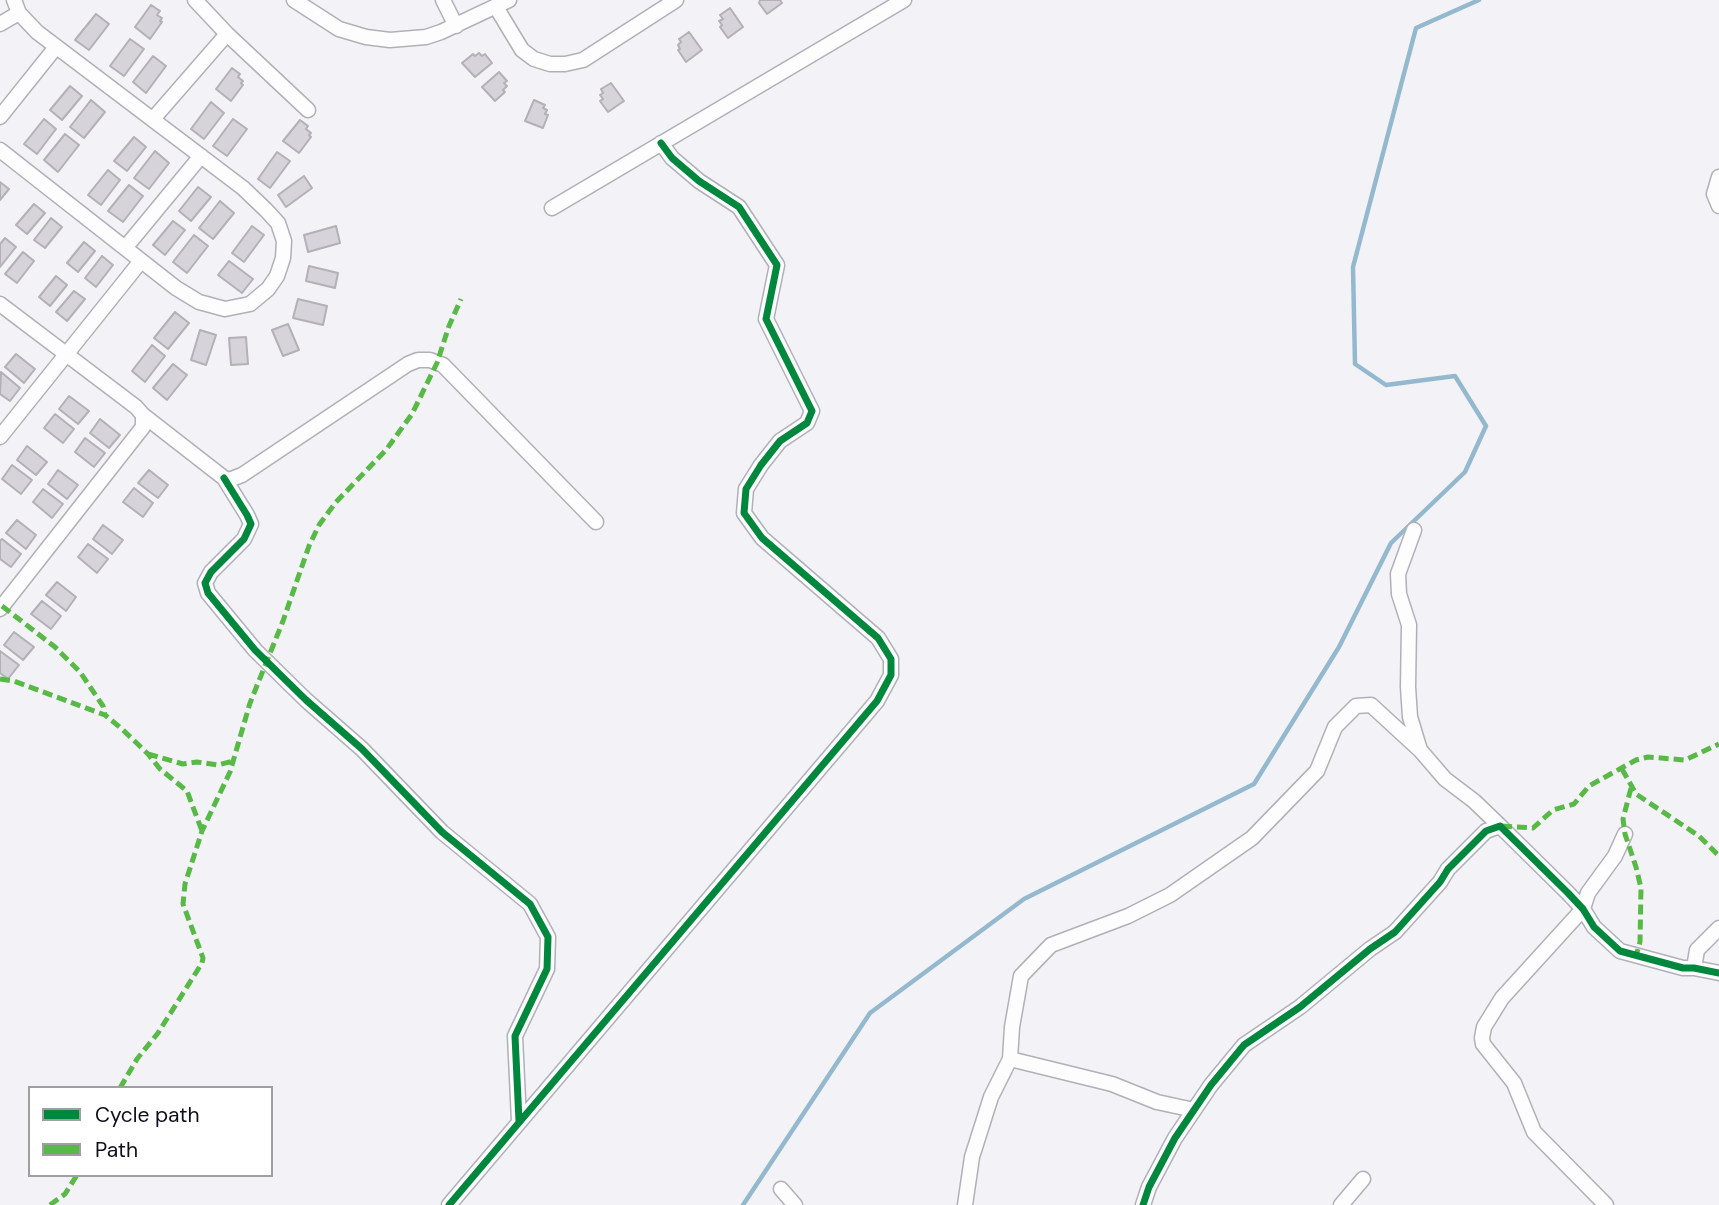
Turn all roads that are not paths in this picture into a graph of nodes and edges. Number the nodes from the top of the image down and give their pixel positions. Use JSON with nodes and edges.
{"nodes":[{"id":1,"x":195,"y":0,"type":"edge"},
{"id":2,"x":294,"y":0,"type":"edge"},
{"id":3,"x":443,"y":0,"type":"edge"},
{"id":4,"x":676,"y":0,"type":"edge"},
{"id":5,"x":904,"y":0,"type":"edge"},
{"id":6,"x":503,"y":3,"type":"edge"},
{"id":7,"x":16,"y":6,"type":"edge"},
{"id":8,"x":0,"y":24,"type":"edge"},
{"id":9,"x":456,"y":26,"type":"junction"},
{"id":10,"x":227,"y":34,"type":"junction"},
{"id":11,"x":56,"y":47,"type":"junction"},
{"id":12,"x":308,"y":110,"type":"dead end"},
{"id":13,"x":0,"y":117,"type":"edge"},
{"id":14,"x":152,"y":119,"type":"junction"},
{"id":15,"x":661,"y":143,"type":"junction"},
{"id":16,"x":0,"y":150,"type":"edge"},
{"id":17,"x":201,"y":156,"type":"junction"},
{"id":18,"x":1719,"y":177,"type":"edge"},
{"id":19,"x":1719,"y":206,"type":"edge"},
{"id":20,"x":552,"y":208,"type":"dead end"},
{"id":21,"x":125,"y":248,"type":"junction"},
{"id":22,"x":141,"y":261,"type":"junction"},
{"id":23,"x":0,"y":304,"type":"edge"},
{"id":24,"x":66,"y":356,"type":"junction"},
{"id":25,"x":143,"y":415,"type":"junction"},
{"id":26,"x":0,"y":437,"type":"edge"},
{"id":27,"x":224,"y":478,"type":"junction"},
{"id":28,"x":596,"y":522,"type":"dead end"},
{"id":29,"x":1413,"y":530,"type":"dead end"},
{"id":30,"x":0,"y":609,"type":"edge"},
{"id":31,"x":1420,"y":750,"type":"junction"},
{"id":32,"x":1500,"y":826,"type":"junction"},
{"id":33,"x":1625,"y":834,"type":"dead end"},
{"id":34,"x":1583,"y":909,"type":"junction"},
{"id":35,"x":1719,"y":928,"type":"edge"},
{"id":36,"x":1694,"y":968,"type":"junction"},
{"id":37,"x":1719,"y":973,"type":"edge"},
{"id":38,"x":1010,"y":1059,"type":"junction"},
{"id":39,"x":1194,"y":1110,"type":"junction"},
{"id":40,"x":519,"y":1121,"type":"junction"},
{"id":41,"x":1363,"y":1179,"type":"dead end"},
{"id":42,"x":781,"y":1189,"type":"dead end"},
{"id":43,"x":449,"y":1205,"type":"edge"},
{"id":44,"x":795,"y":1205,"type":"edge"},
{"id":45,"x":965,"y":1205,"type":"edge"},
{"id":46,"x":1143,"y":1205,"type":"edge"},
{"id":47,"x":1341,"y":1205,"type":"edge"},
{"id":48,"x":1606,"y":1205,"type":"edge"}],
"edges":[{"from":1,"to":10,"type":"street"},
{"from":2,"to":9,"type":"street"},
{"from":3,"to":9,"type":"street"},
{"from":4,"to":6,"type":"street"},
{"from":5,"to":15,"type":"street"},
{"from":6,"to":9,"type":"street"},
{"from":7,"to":8,"type":"street"},
{"from":7,"to":11,"type":"street"},
{"from":10,"to":12,"type":"street"},
{"from":10,"to":14,"type":"street"},
{"from":11,"to":13,"type":"street"},
{"from":11,"to":14,"type":"street"},
{"from":14,"to":17,"type":"street"},
{"from":15,"to":20,"type":"street"},
{"from":15,"to":40,"type":"street"},
{"from":16,"to":21,"type":"street"},
{"from":17,"to":21,"type":"street"},
{"from":17,"to":22,"type":"street"},
{"from":18,"to":19,"type":"street"},
{"from":21,"to":22,"type":"street"},
{"from":22,"to":24,"type":"street"},
{"from":23,"to":24,"type":"street"},
{"from":24,"to":25,"type":"street"},
{"from":24,"to":26,"type":"street"},
{"from":25,"to":27,"type":"street"},
{"from":25,"to":30,"type":"street"},
{"from":27,"to":28,"type":"street"},
{"from":27,"to":40,"type":"street"},
{"from":29,"to":31,"type":"street"},
{"from":31,"to":32,"type":"street"},
{"from":31,"to":38,"type":"street"},
{"from":32,"to":34,"type":"street"},
{"from":32,"to":39,"type":"street"},
{"from":33,"to":34,"type":"street"},
{"from":34,"to":36,"type":"street"},
{"from":34,"to":48,"type":"street"},
{"from":35,"to":36,"type":"street"},
{"from":36,"to":37,"type":"street"},
{"from":38,"to":39,"type":"street"},
{"from":38,"to":45,"type":"street"},
{"from":39,"to":46,"type":"street"},
{"from":40,"to":43,"type":"street"},
{"from":41,"to":47,"type":"street"},
{"from":42,"to":44,"type":"street"}]}
